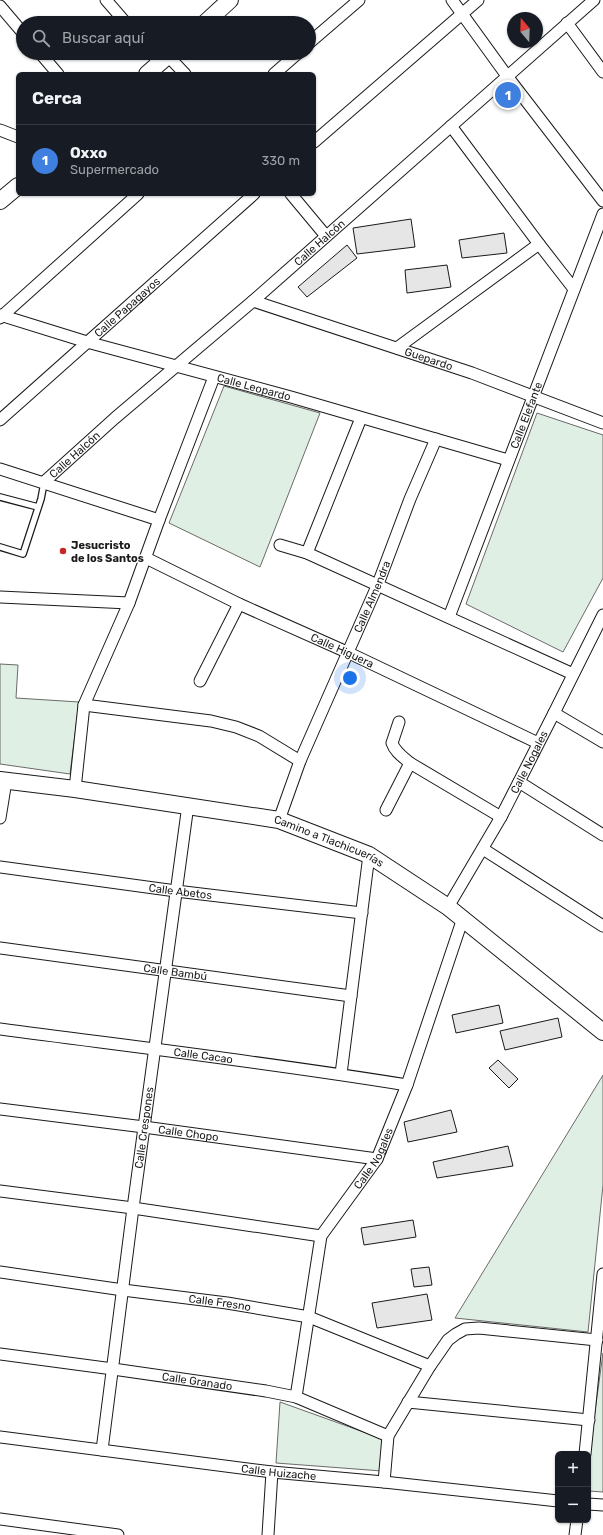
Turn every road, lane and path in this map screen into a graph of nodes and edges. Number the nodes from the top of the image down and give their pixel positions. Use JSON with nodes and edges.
{"nodes":[{"id":1,"x":106,"y":0,"type":"edge"},
{"id":2,"x":359,"y":0,"type":"edge"},
{"id":3,"x":452,"y":0,"type":"edge"},
{"id":4,"x":478,"y":0,"type":"edge"},
{"id":5,"x":594,"y":0,"type":"edge"},
{"id":6,"x":224,"y":2,"type":"edge"},
{"id":7,"x":0,"y":6,"type":"edge"},
{"id":8,"x":462,"y":14,"type":"junction"},
{"id":9,"x":120,"y":16,"type":"edge"},
{"id":10,"x":211,"y":16,"type":"edge"},
{"id":11,"x":567,"y":23,"type":"junction"},
{"id":12,"x":16,"y":25,"type":"edge"},
{"id":13,"x":316,"y":37,"type":"edge"},
{"id":14,"x":46,"y":60,"type":"edge"},
{"id":15,"x":159,"y":60,"type":"edge"},
{"id":16,"x":168,"y":60,"type":"edge"},
{"id":17,"x":290,"y":60,"type":"edge"},
{"id":18,"x":56,"y":72,"type":"edge"},
{"id":19,"x":149,"y":72,"type":"edge"},
{"id":20,"x":183,"y":72,"type":"edge"},
{"id":21,"x":276,"y":72,"type":"edge"},
{"id":22,"x":603,"y":72,"type":"edge"},
{"id":23,"x":507,"y":76,"type":"junction"},
{"id":24,"x":451,"y":126,"type":"junction"},
{"id":25,"x":0,"y":130,"type":"edge"},
{"id":26,"x":16,"y":136,"type":"edge"},
{"id":27,"x":316,"y":140,"type":"edge"},
{"id":28,"x":136,"y":196,"type":"edge"},
{"id":29,"x":252,"y":196,"type":"edge"},
{"id":30,"x":293,"y":196,"type":"edge"},
{"id":31,"x":603,"y":201,"type":"edge"},
{"id":32,"x":603,"y":214,"type":"edge"},
{"id":33,"x":326,"y":236,"type":"junction"},
{"id":34,"x":539,"y":244,"type":"junction"},
{"id":35,"x":574,"y":289,"type":"junction"},
{"id":36,"x":252,"y":300,"type":"junction"},
{"id":37,"x":1,"y":316,"type":"edge"},
{"id":38,"x":87,"y":342,"type":"junction"},
{"id":39,"x":397,"y":348,"type":"junction"},
{"id":40,"x":176,"y":367,"type":"junction"},
{"id":41,"x":214,"y":377,"type":"junction"},
{"id":42,"x":534,"y":396,"type":"junction"},
{"id":43,"x":361,"y":418,"type":"junction"},
{"id":44,"x":0,"y":420,"type":"edge"},
{"id":45,"x":603,"y":423,"type":"edge"},
{"id":46,"x":436,"y":439,"type":"junction"},
{"id":47,"x":508,"y":460,"type":"junction"},
{"id":48,"x":0,"y":469,"type":"edge"},
{"id":49,"x":44,"y":482,"type":"junction"},
{"id":50,"x":0,"y":497,"type":"edge"},
{"id":51,"x":38,"y":507,"type":"junction"},
{"id":52,"x":159,"y":520,"type":"junction"},
{"id":53,"x":280,"y":545,"type":"dead end"},
{"id":54,"x":0,"y":547,"type":"edge"},
{"id":55,"x":308,"y":553,"type":"junction"},
{"id":56,"x":146,"y":558,"type":"junction"},
{"id":57,"x":378,"y":584,"type":"junction"},
{"id":58,"x":0,"y":597,"type":"edge"},
{"id":59,"x":129,"y":603,"type":"junction"},
{"id":60,"x":239,"y":604,"type":"junction"},
{"id":61,"x":603,"y":615,"type":"edge"},
{"id":62,"x":449,"y":617,"type":"junction"},
{"id":63,"x":349,"y":653,"type":"junction"},
{"id":64,"x":573,"y":674,"type":"junction"},
{"id":65,"x":200,"y":681,"type":"dead end"},
{"id":66,"x":84,"y":705,"type":"junction"},
{"id":67,"x":554,"y":713,"type":"junction"},
{"id":68,"x":399,"y":722,"type":"dead end"},
{"id":69,"x":603,"y":742,"type":"edge"},
{"id":70,"x":538,"y":743,"type":"junction"},
{"id":71,"x":300,"y":762,"type":"junction"},
{"id":72,"x":410,"y":763,"type":"junction"},
{"id":73,"x":3,"y":780,"type":"edge"},
{"id":74,"x":519,"y":782,"type":"junction"},
{"id":75,"x":75,"y":789,"type":"junction"},
{"id":76,"x":188,"y":805,"type":"junction"},
{"id":77,"x":386,"y":810,"type":"dead end"},
{"id":78,"x":501,"y":817,"type":"junction"},
{"id":79,"x":0,"y":818,"type":"edge"},
{"id":80,"x":280,"y":820,"type":"junction"},
{"id":81,"x":603,"y":835,"type":"edge"},
{"id":82,"x":483,"y":849,"type":"junction"},
{"id":83,"x":370,"y":855,"type":"junction"},
{"id":84,"x":0,"y":867,"type":"edge"},
{"id":85,"x":176,"y":891,"type":"junction"},
{"id":86,"x":448,"y":907,"type":"junction"},
{"id":87,"x":362,"y":913,"type":"junction"},
{"id":88,"x":463,"y":918,"type":"junction"},
{"id":89,"x":603,"y":926,"type":"edge"},
{"id":90,"x":0,"y":948,"type":"edge"},
{"id":91,"x":166,"y":971,"type":"junction"},
{"id":92,"x":351,"y":996,"type":"junction"},
{"id":93,"x":0,"y":1029,"type":"edge"},
{"id":94,"x":603,"y":1032,"type":"edge"},
{"id":95,"x":155,"y":1048,"type":"junction"},
{"id":96,"x":340,"y":1074,"type":"junction"},
{"id":97,"x":406,"y":1085,"type":"junction"},
{"id":98,"x":0,"y":1110,"type":"edge"},
{"id":99,"x":144,"y":1127,"type":"junction"},
{"id":100,"x":377,"y":1159,"type":"junction"},
{"id":101,"x":0,"y":1191,"type":"edge"},
{"id":102,"x":133,"y":1208,"type":"junction"},
{"id":103,"x":321,"y":1236,"type":"junction"},
{"id":104,"x":0,"y":1272,"type":"edge"},
{"id":105,"x":603,"y":1274,"type":"edge"},
{"id":106,"x":123,"y":1290,"type":"junction"},
{"id":107,"x":309,"y":1316,"type":"junction"},
{"id":108,"x":597,"y":1340,"type":"junction"},
{"id":109,"x":0,"y":1354,"type":"edge"},
{"id":110,"x":430,"y":1366,"type":"junction"},
{"id":111,"x":113,"y":1369,"type":"junction"},
{"id":112,"x":296,"y":1397,"type":"junction"},
{"id":113,"x":408,"y":1402,"type":"junction"},
{"id":114,"x":588,"y":1420,"type":"junction"},
{"id":115,"x":388,"y":1436,"type":"junction"},
{"id":116,"x":0,"y":1437,"type":"edge"},
{"id":117,"x":102,"y":1450,"type":"junction"},
{"id":118,"x":585,"y":1451,"type":"edge"},
{"id":119,"x":272,"y":1472,"type":"junction"},
{"id":120,"x":384,"y":1482,"type":"junction"},
{"id":121,"x":555,"y":1501,"type":"edge"},
{"id":122,"x":591,"y":1504,"type":"edge"},
{"id":123,"x":603,"y":1504,"type":"edge"},
{"id":124,"x":0,"y":1519,"type":"edge"},
{"id":125,"x":577,"y":1523,"type":"edge"},
{"id":126,"x":118,"y":1535,"type":"edge"},
{"id":127,"x":268,"y":1535,"type":"edge"},
{"id":128,"x":575,"y":1535,"type":"edge"}],
"edges":[{"from":1,"to":9,"type":"street"},
{"from":2,"to":13,"type":"street"},
{"from":3,"to":8,"type":"street"},
{"from":4,"to":8,"type":"street"},
{"from":5,"to":11,"type":"street","name":"Calle Halcón"},
{"from":6,"to":10,"type":"street"},
{"from":7,"to":12,"type":"street"},
{"from":8,"to":23,"type":"street"},
{"from":8,"to":27,"type":"street"},
{"from":11,"to":22,"type":"street"},
{"from":11,"to":23,"type":"street","name":"Calle Halcón"},
{"from":14,"to":18,"type":"street"},
{"from":15,"to":19,"type":"street"},
{"from":16,"to":20,"type":"street"},
{"from":17,"to":21,"type":"street"},
{"from":23,"to":24,"type":"street","name":"Calle Halcón"},
{"from":23,"to":31,"type":"street"},
{"from":24,"to":33,"type":"street","name":"Calle Halcón"},
{"from":24,"to":34,"type":"street"},
{"from":25,"to":26,"type":"street"},
{"from":28,"to":37,"type":"street"},
{"from":29,"to":38,"type":"street","name":"Calle Papagayos"},
{"from":30,"to":33,"type":"street"},
{"from":32,"to":35,"type":"street","name":"Calle Elefante"},
{"from":33,"to":36,"type":"street","name":"Calle Halcón"},
{"from":34,"to":35,"type":"street"},
{"from":34,"to":39,"type":"street"},
{"from":35,"to":42,"type":"street","name":"Calle Elefante"},
{"from":36,"to":39,"type":"street","name":"Guepardo"},
{"from":36,"to":40,"type":"street","name":"Calle Halcón"},
{"from":37,"to":38,"type":"street","name":"Calle Leopardo"},
{"from":38,"to":40,"type":"street","name":"Calle Leopardo"},
{"from":38,"to":44,"type":"street","name":"Calle Papagayos"},
{"from":39,"to":42,"type":"street","name":"Guepardo"},
{"from":40,"to":41,"type":"street","name":"Calle Leopardo"},
{"from":40,"to":49,"type":"street","name":"Calle Halcón"},
{"from":41,"to":43,"type":"street","name":"Calle Leopardo"},
{"from":41,"to":52,"type":"street"},
{"from":42,"to":45,"type":"street","name":"Guepardo"},
{"from":42,"to":47,"type":"street","name":"Calle Elefante"},
{"from":43,"to":46,"type":"street","name":"Calle Leopardo"},
{"from":43,"to":55,"type":"street"},
{"from":46,"to":47,"type":"street","name":"Calle Leopardo"},
{"from":46,"to":57,"type":"street","name":"Calle Almendra"},
{"from":47,"to":62,"type":"street","name":"Calle Elefante"},
{"from":48,"to":49,"type":"street"},
{"from":49,"to":51,"type":"lane"},
{"from":49,"to":52,"type":"street"},
{"from":50,"to":51,"type":"lane"},
{"from":51,"to":54,"type":"lane"},
{"from":52,"to":56,"type":"street"},
{"from":53,"to":55,"type":"street"},
{"from":55,"to":57,"type":"street"},
{"from":56,"to":59,"type":"street"},
{"from":56,"to":60,"type":"street","name":"Calle Higuera"},
{"from":57,"to":62,"type":"street"},
{"from":57,"to":63,"type":"street","name":"Calle Almendra"},
{"from":58,"to":59,"type":"street"},
{"from":59,"to":66,"type":"street"},
{"from":60,"to":63,"type":"street","name":"Calle Higuera"},
{"from":60,"to":65,"type":"street"},
{"from":61,"to":64,"type":"street","name":"Calle Nogales"},
{"from":62,"to":64,"type":"street"},
{"from":63,"to":70,"type":"street","name":"Calle Higuera"},
{"from":63,"to":71,"type":"street","name":"Calle Almendra"},
{"from":64,"to":67,"type":"street","name":"Calle Nogales"},
{"from":66,"to":71,"type":"street"},
{"from":66,"to":75,"type":"street"},
{"from":67,"to":69,"type":"street"},
{"from":67,"to":70,"type":"street","name":"Calle Nogales"},
{"from":68,"to":72,"type":"street"},
{"from":70,"to":74,"type":"street","name":"Calle Nogales"},
{"from":71,"to":80,"type":"street","name":"Calle Almendra"},
{"from":72,"to":77,"type":"street"},
{"from":72,"to":78,"type":"street"},
{"from":73,"to":75,"type":"street","name":"Camino a Tlachicuerías"},
{"from":73,"to":79,"type":"street"},
{"from":74,"to":78,"type":"street","name":"Calle Nogales"},
{"from":74,"to":81,"type":"street"},
{"from":75,"to":76,"type":"street","name":"Camino a Tlachicuerías"},
{"from":76,"to":80,"type":"street","name":"Camino a Tlachicuerías"},
{"from":76,"to":85,"type":"street","name":"Calle Crespones"},
{"from":78,"to":82,"type":"street","name":"Calle Nogales"},
{"from":80,"to":83,"type":"street","name":"Camino a Tlachicuerías"},
{"from":82,"to":86,"type":"street","name":"Calle Nogales"},
{"from":82,"to":89,"type":"street"},
{"from":83,"to":86,"type":"street","name":"Camino a Tlachicuerías"},
{"from":83,"to":87,"type":"street"},
{"from":84,"to":85,"type":"street","name":"Calle Abetos"},
{"from":85,"to":87,"type":"street","name":"Calle Abetos"},
{"from":85,"to":91,"type":"street","name":"Calle Crespones"},
{"from":86,"to":88,"type":"street","name":"Camino a Tlachicuerías"},
{"from":87,"to":92,"type":"street"},
{"from":88,"to":94,"type":"street","name":"Camino a Tlachicuerías"},
{"from":88,"to":97,"type":"street","name":"Calle Nogales"},
{"from":90,"to":91,"type":"street","name":"Calle Bambú"},
{"from":91,"to":92,"type":"street","name":"Calle Bambú"},
{"from":91,"to":95,"type":"street","name":"Calle Crespones"},
{"from":92,"to":96,"type":"street"},
{"from":93,"to":95,"type":"street","name":"Calle Cacao"},
{"from":95,"to":96,"type":"street","name":"Calle Cacao"},
{"from":95,"to":99,"type":"street","name":"Calle Crespones"},
{"from":96,"to":97,"type":"street","name":"Calle Cacao"},
{"from":97,"to":100,"type":"street","name":"Calle Nogales"},
{"from":98,"to":99,"type":"street","name":"Calle Chopo"},
{"from":99,"to":100,"type":"street","name":"Calle Chopo"},
{"from":99,"to":102,"type":"street","name":"Calle Crespones"},
{"from":100,"to":103,"type":"street","name":"Calle Nogales"},
{"from":101,"to":102,"type":"street"},
{"from":102,"to":103,"type":"street"},
{"from":102,"to":106,"type":"street","name":"Calle Crespones"},
{"from":103,"to":107,"type":"street","name":"Calle Nogales"},
{"from":104,"to":106,"type":"street","name":"Calle Fresno"},
{"from":105,"to":108,"type":"street"},
{"from":106,"to":107,"type":"street","name":"Calle Fresno"},
{"from":106,"to":111,"type":"street","name":"Calle Crespones"},
{"from":107,"to":110,"type":"street","name":"Calle Fresno"},
{"from":107,"to":112,"type":"street","name":"Calle Nogales"},
{"from":108,"to":110,"type":"street"},
{"from":108,"to":114,"type":"street"},
{"from":109,"to":111,"type":"street","name":"Calle Granado"},
{"from":110,"to":113,"type":"street"},
{"from":111,"to":112,"type":"street","name":"Calle Granado"},
{"from":111,"to":117,"type":"street","name":"Calle Crespones"},
{"from":112,"to":115,"type":"street","name":"Calle Granado"},
{"from":113,"to":114,"type":"street"},
{"from":113,"to":115,"type":"street"},
{"from":114,"to":118,"type":"street"},
{"from":115,"to":120,"type":"street"},
{"from":116,"to":117,"type":"street","name":"Calle Huizache"},
{"from":117,"to":119,"type":"street","name":"Calle Huizache"},
{"from":119,"to":120,"type":"street","name":"Calle Huizache"},
{"from":119,"to":127,"type":"street"},
{"from":120,"to":121,"type":"street","name":"Calle Huizache"},
{"from":122,"to":123,"type":"street"},
{"from":124,"to":126,"type":"street"},
{"from":125,"to":128,"type":"street"}]}
